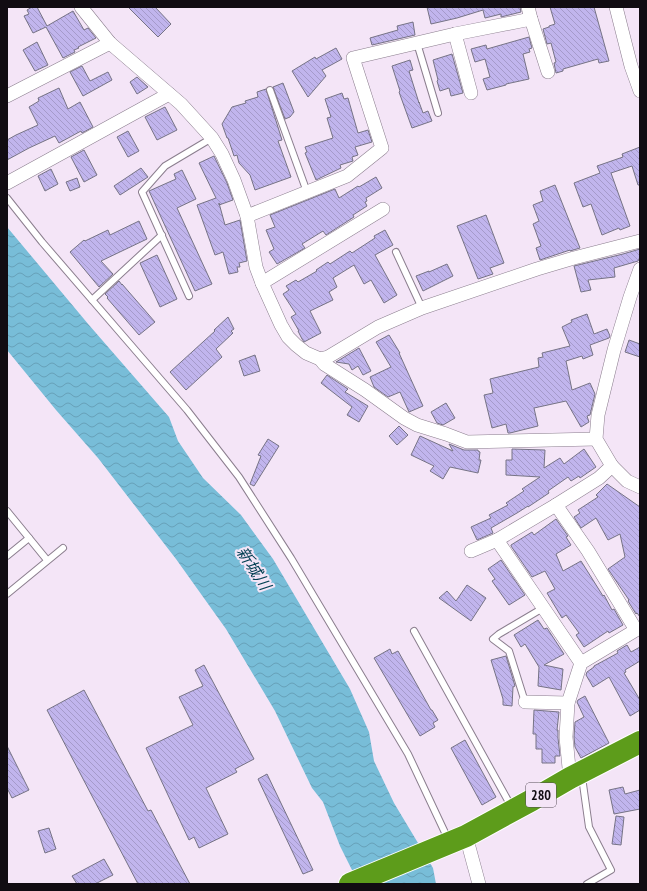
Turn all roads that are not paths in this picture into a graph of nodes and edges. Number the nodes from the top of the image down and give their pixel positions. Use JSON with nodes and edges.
{"nodes":[{"id":1,"x":81,"y":7,"type":"edge"},
{"id":2,"x":616,"y":7,"type":"edge"},
{"id":3,"x":529,"y":13,"type":"edge"},
{"id":4,"x":455,"y":34,"type":"junction"},
{"id":5,"x":110,"y":43,"type":"junction"},
{"id":6,"x":416,"y":43,"type":"junction"},
{"id":7,"x":548,"y":72,"type":"dead end"},
{"id":8,"x":270,"y":90,"type":"dead end"},
{"id":9,"x":640,"y":91,"type":"edge"},
{"id":10,"x":471,"y":93,"type":"dead end"},
{"id":11,"x":169,"y":94,"type":"junction"},
{"id":12,"x":7,"y":96,"type":"edge"},
{"id":13,"x":438,"y":113,"type":"dead end"},
{"id":14,"x":212,"y":138,"type":"junction"},
{"id":15,"x":7,"y":183,"type":"edge"},
{"id":16,"x":307,"y":192,"type":"junction"},
{"id":17,"x":7,"y":198,"type":"edge"},
{"id":18,"x":383,"y":209,"type":"dead end"},
{"id":19,"x":247,"y":216,"type":"junction"},
{"id":20,"x":162,"y":235,"type":"junction"},
{"id":21,"x":640,"y":241,"type":"edge"},
{"id":22,"x":396,"y":252,"type":"dead end"},
{"id":23,"x":640,"y":269,"type":"edge"},
{"id":24,"x":262,"y":283,"type":"junction"},
{"id":25,"x":189,"y":296,"type":"dead end"},
{"id":26,"x":92,"y":300,"type":"junction"},
{"id":27,"x":422,"y":308,"type":"junction"},
{"id":28,"x":320,"y":359,"type":"junction"},
{"id":29,"x":596,"y":439,"type":"junction"},
{"id":30,"x":612,"y":466,"type":"junction"},
{"id":31,"x":640,"y":487,"type":"edge"},
{"id":32,"x":556,"y":505,"type":"junction"},
{"id":33,"x":7,"y":511,"type":"edge"},
{"id":34,"x":29,"y":538,"type":"junction"},
{"id":35,"x":497,"y":540,"type":"junction"},
{"id":36,"x":63,"y":548,"type":"dead end"},
{"id":37,"x":471,"y":551,"type":"dead end"},
{"id":38,"x":7,"y":556,"type":"edge"},
{"id":39,"x":47,"y":560,"type":"junction"},
{"id":40,"x":7,"y":594,"type":"edge"},
{"id":41,"x":543,"y":608,"type":"junction"},
{"id":42,"x":638,"y":629,"type":"edge"},
{"id":43,"x":414,"y":631,"type":"dead end"},
{"id":44,"x":581,"y":664,"type":"junction"},
{"id":45,"x":525,"y":702,"type":"joint"},
{"id":46,"x":568,"y":703,"type":"junction"},
{"id":47,"x":640,"y":742,"type":"edge"},
{"id":48,"x":576,"y":775,"type":"junction"},
{"id":49,"x":513,"y":811,"type":"junction"},
{"id":50,"x":452,"y":841,"type":"junction"},
{"id":51,"x":350,"y":884,"type":"edge"},
{"id":52,"x":478,"y":884,"type":"edge"},
{"id":53,"x":587,"y":884,"type":"edge"}],
"edges":[{"from":1,"to":5,"type":"street"},
{"from":2,"to":9,"type":"street"},
{"from":3,"to":4,"type":"street"},
{"from":3,"to":7,"type":"street"},
{"from":4,"to":6,"type":"street"},
{"from":4,"to":10,"type":"street"},
{"from":5,"to":11,"type":"street"},
{"from":5,"to":12,"type":"street"},
{"from":6,"to":13,"type":"lane"},
{"from":6,"to":16,"type":"street"},
{"from":8,"to":16,"type":"lane"},
{"from":11,"to":14,"type":"street"},
{"from":11,"to":15,"type":"street"},
{"from":14,"to":19,"type":"street"},
{"from":14,"to":20,"type":"lane"},
{"from":16,"to":19,"type":"street"},
{"from":17,"to":26,"type":"lane"},
{"from":18,"to":24,"type":"street"},
{"from":19,"to":24,"type":"street"},
{"from":20,"to":25,"type":"lane"},
{"from":20,"to":26,"type":"lane"},
{"from":21,"to":27,"type":"street"},
{"from":22,"to":27,"type":"lane"},
{"from":23,"to":29,"type":"street"},
{"from":24,"to":28,"type":"street"},
{"from":26,"to":50,"type":"lane"},
{"from":27,"to":28,"type":"street"},
{"from":28,"to":29,"type":"street"},
{"from":29,"to":30,"type":"street"},
{"from":30,"to":31,"type":"street"},
{"from":30,"to":32,"type":"street"},
{"from":32,"to":35,"type":"street"},
{"from":32,"to":42,"type":"street"},
{"from":33,"to":34,"type":"lane"},
{"from":34,"to":38,"type":"lane"},
{"from":34,"to":39,"type":"lane"},
{"from":35,"to":37,"type":"street"},
{"from":35,"to":41,"type":"street"},
{"from":36,"to":39,"type":"lane"},
{"from":39,"to":40,"type":"lane"},
{"from":41,"to":44,"type":"street"},
{"from":41,"to":45,"type":"lane"},
{"from":42,"to":44,"type":"street"},
{"from":43,"to":49,"type":"lane"},
{"from":44,"to":46,"type":"street"},
{"from":45,"to":46,"type":"street"},
{"from":46,"to":48,"type":"street"},
{"from":47,"to":48,"type":"highway","number":"280"},
{"from":48,"to":49,"type":"highway","number":"280"},
{"from":48,"to":53,"type":"lane"},
{"from":49,"to":50,"type":"highway","number":"280"},
{"from":50,"to":51,"type":"highway","number":"280"},
{"from":50,"to":52,"type":"street"}]}
